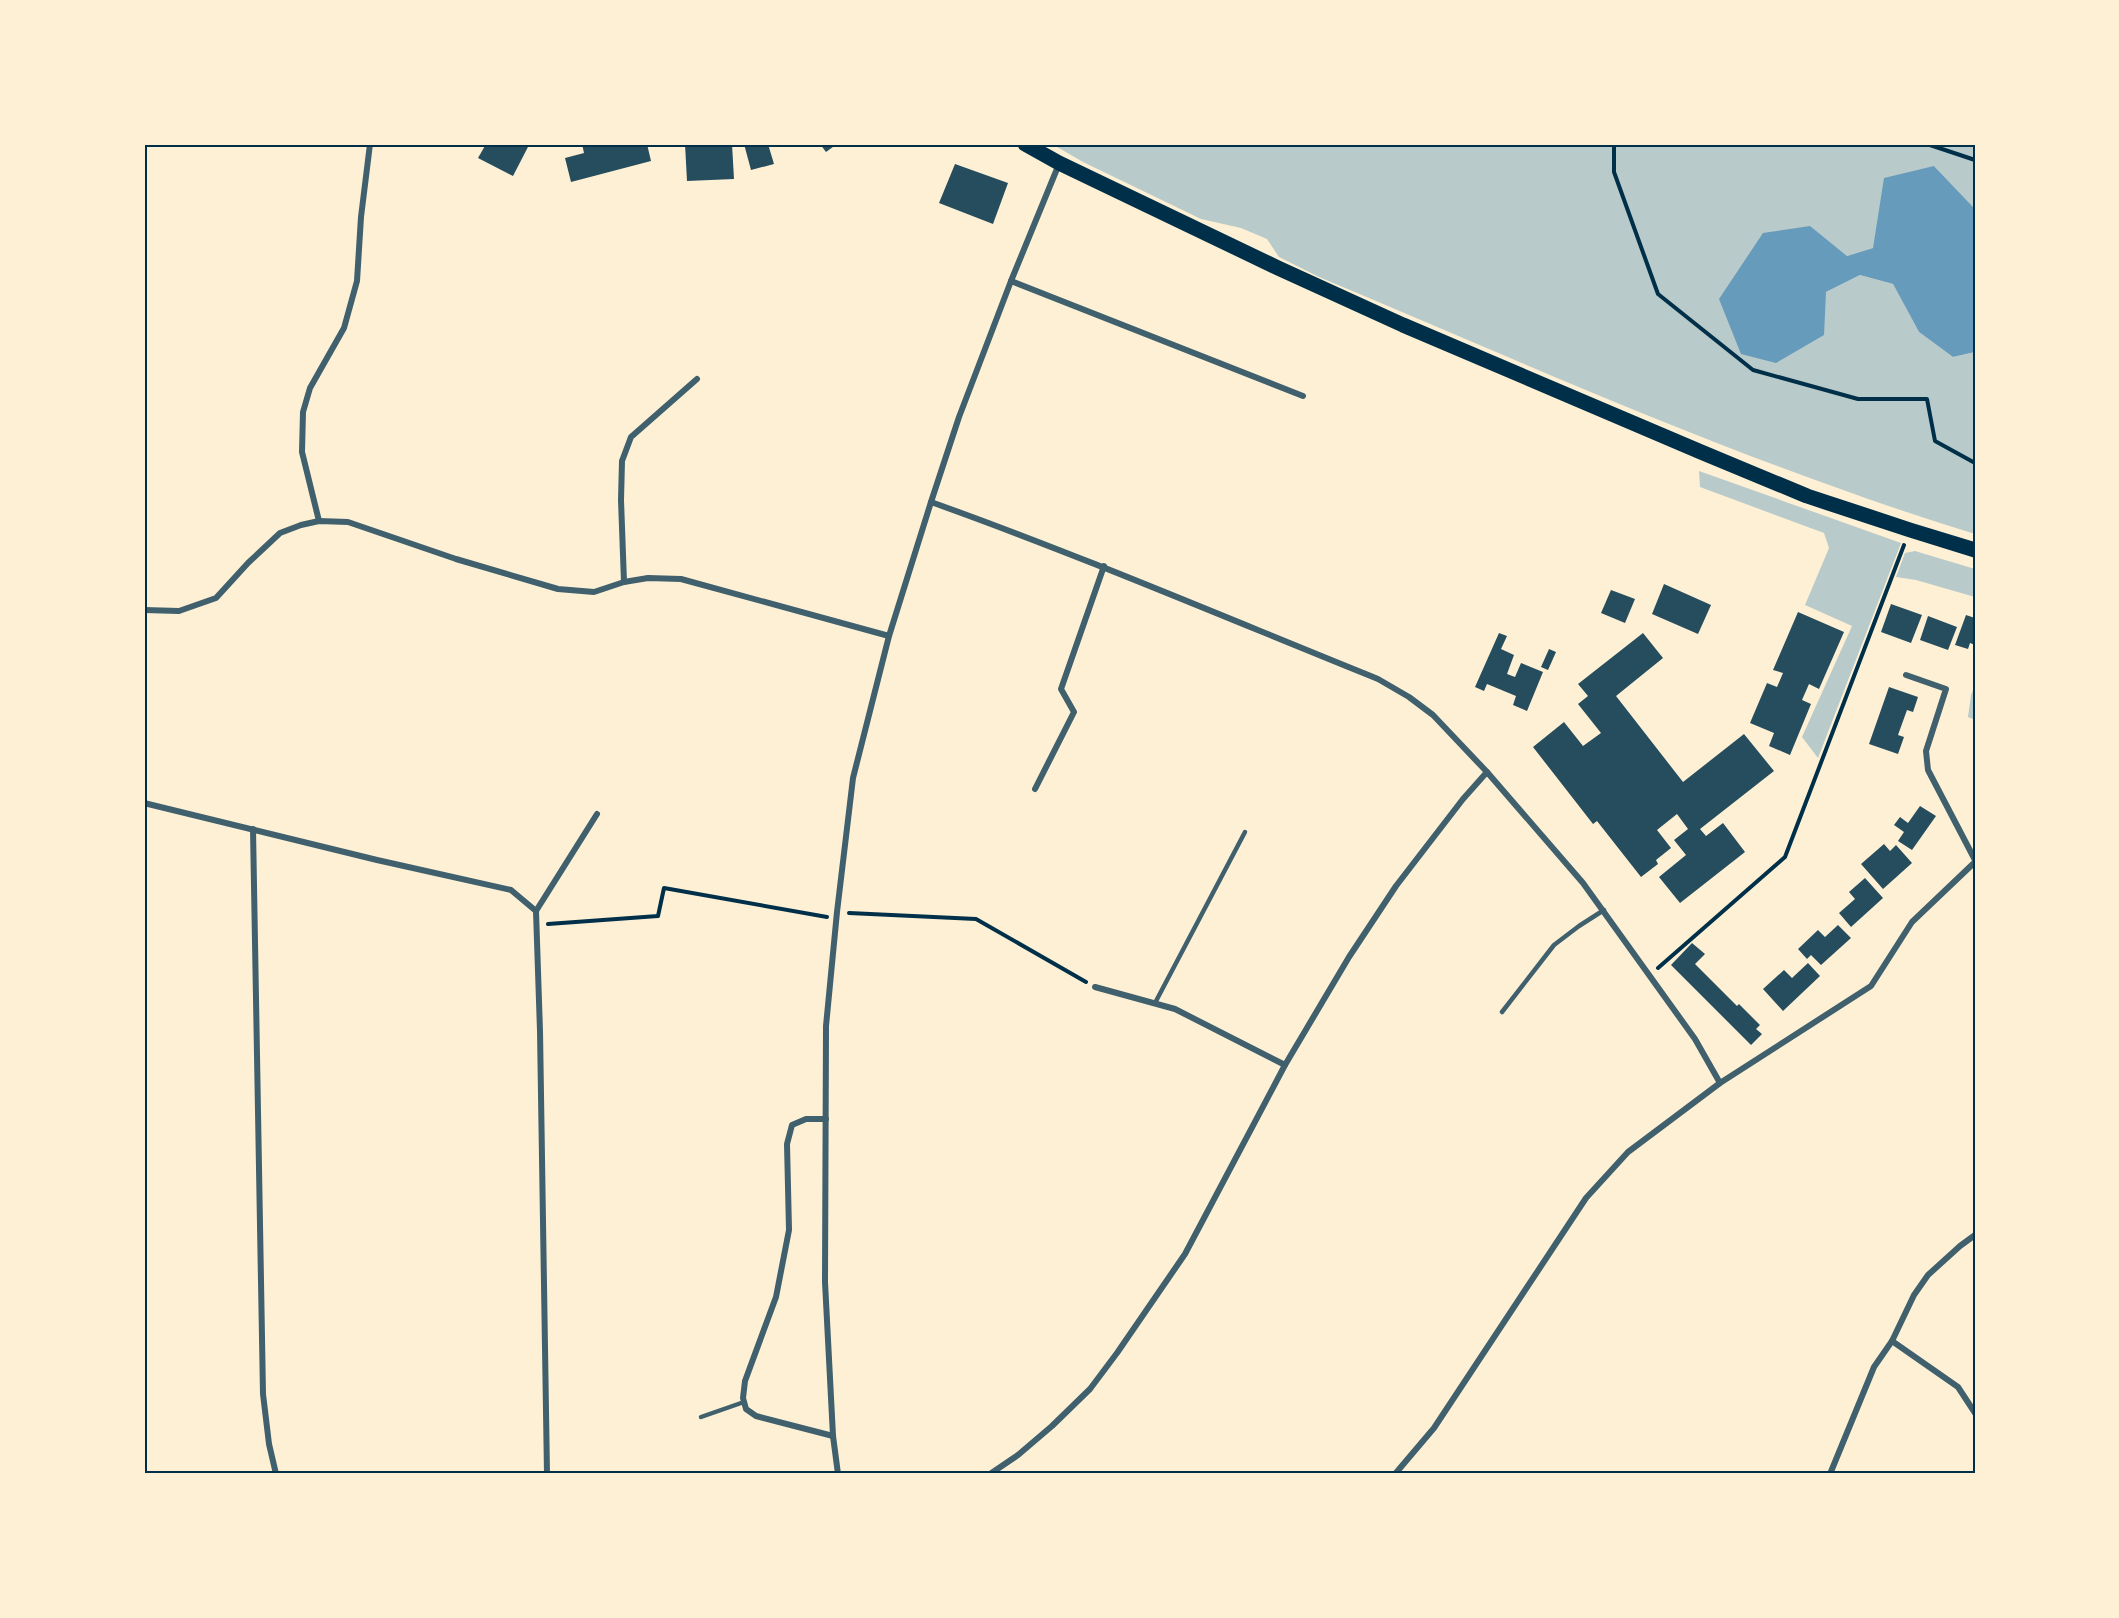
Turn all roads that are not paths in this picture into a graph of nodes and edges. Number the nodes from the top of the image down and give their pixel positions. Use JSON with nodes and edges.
{"nodes":[{"id":1,"x":370,"y":144,"type":"edge"},
{"id":2,"x":1025,"y":144,"type":"edge"},
{"id":3,"x":1059,"y":163,"type":"junction"},
{"id":4,"x":1011,"y":281,"type":"junction"},
{"id":5,"x":697,"y":379,"type":"dead end"},
{"id":6,"x":1303,"y":396,"type":"dead end"},
{"id":7,"x":931,"y":502,"type":"junction"},
{"id":8,"x":319,"y":521,"type":"junction"},
{"id":9,"x":1975,"y":550,"type":"edge"},
{"id":10,"x":1104,"y":566,"type":"junction"},
{"id":11,"x":624,"y":582,"type":"junction"},
{"id":12,"x":144,"y":610,"type":"edge"},
{"id":13,"x":889,"y":636,"type":"junction"},
{"id":14,"x":1906,"y":675,"type":"dead end"},
{"id":15,"x":1487,"y":772,"type":"junction"},
{"id":16,"x":1035,"y":789,"type":"dead end"},
{"id":17,"x":144,"y":803,"type":"edge"},
{"id":18,"x":597,"y":814,"type":"dead end"},
{"id":19,"x":253,"y":829,"type":"junction"},
{"id":20,"x":1245,"y":832,"type":"dead end"},
{"id":21,"x":1975,"y":861,"type":"edge"},
{"id":22,"x":1604,"y":910,"type":"junction"},
{"id":23,"x":536,"y":911,"type":"junction"},
{"id":24,"x":1095,"y":987,"type":"road end"},
{"id":25,"x":1155,"y":1004,"type":"junction"},
{"id":26,"x":1502,"y":1012,"type":"dead end"},
{"id":27,"x":1285,"y":1065,"type":"junction"},
{"id":28,"x":1720,"y":1083,"type":"junction"},
{"id":29,"x":826,"y":1119,"type":"junction"},
{"id":30,"x":1975,"y":1235,"type":"edge"},
{"id":31,"x":1892,"y":1341,"type":"junction"},
{"id":32,"x":744,"y":1402,"type":"junction"},
{"id":33,"x":1975,"y":1413,"type":"edge"},
{"id":34,"x":701,"y":1417,"type":"dead end"},
{"id":35,"x":832,"y":1436,"type":"junction"},
{"id":36,"x":276,"y":1474,"type":"edge"},
{"id":37,"x":547,"y":1474,"type":"edge"},
{"id":38,"x":838,"y":1474,"type":"edge"},
{"id":39,"x":990,"y":1474,"type":"edge"},
{"id":40,"x":1395,"y":1474,"type":"edge"},
{"id":41,"x":1830,"y":1474,"type":"edge"}],
"edges":[{"from":1,"to":8,"type":"street"},
{"from":2,"to":3,"type":"highway"},
{"from":3,"to":4,"type":"street"},
{"from":3,"to":9,"type":"highway"},
{"from":4,"to":6,"type":"street"},
{"from":4,"to":7,"type":"street"},
{"from":5,"to":11,"type":"street"},
{"from":7,"to":10,"type":"street"},
{"from":7,"to":13,"type":"street"},
{"from":8,"to":11,"type":"street"},
{"from":8,"to":12,"type":"street"},
{"from":10,"to":15,"type":"street"},
{"from":10,"to":16,"type":"street"},
{"from":11,"to":13,"type":"street"},
{"from":13,"to":29,"type":"street"},
{"from":14,"to":21,"type":"street"},
{"from":15,"to":22,"type":"street"},
{"from":15,"to":27,"type":"street"},
{"from":17,"to":19,"type":"street"},
{"from":18,"to":23,"type":"street"},
{"from":19,"to":23,"type":"street"},
{"from":19,"to":36,"type":"street"},
{"from":20,"to":25,"type":"lane"},
{"from":21,"to":28,"type":"street"},
{"from":22,"to":26,"type":"lane"},
{"from":22,"to":28,"type":"street"},
{"from":23,"to":37,"type":"street"},
{"from":24,"to":25,"type":"street"},
{"from":25,"to":27,"type":"street"},
{"from":27,"to":39,"type":"street"},
{"from":28,"to":40,"type":"street"},
{"from":29,"to":32,"type":"street"},
{"from":29,"to":35,"type":"street"},
{"from":30,"to":31,"type":"street"},
{"from":31,"to":33,"type":"street"},
{"from":31,"to":41,"type":"street"},
{"from":32,"to":34,"type":"lane"},
{"from":32,"to":35,"type":"street"},
{"from":35,"to":38,"type":"street"}]}
